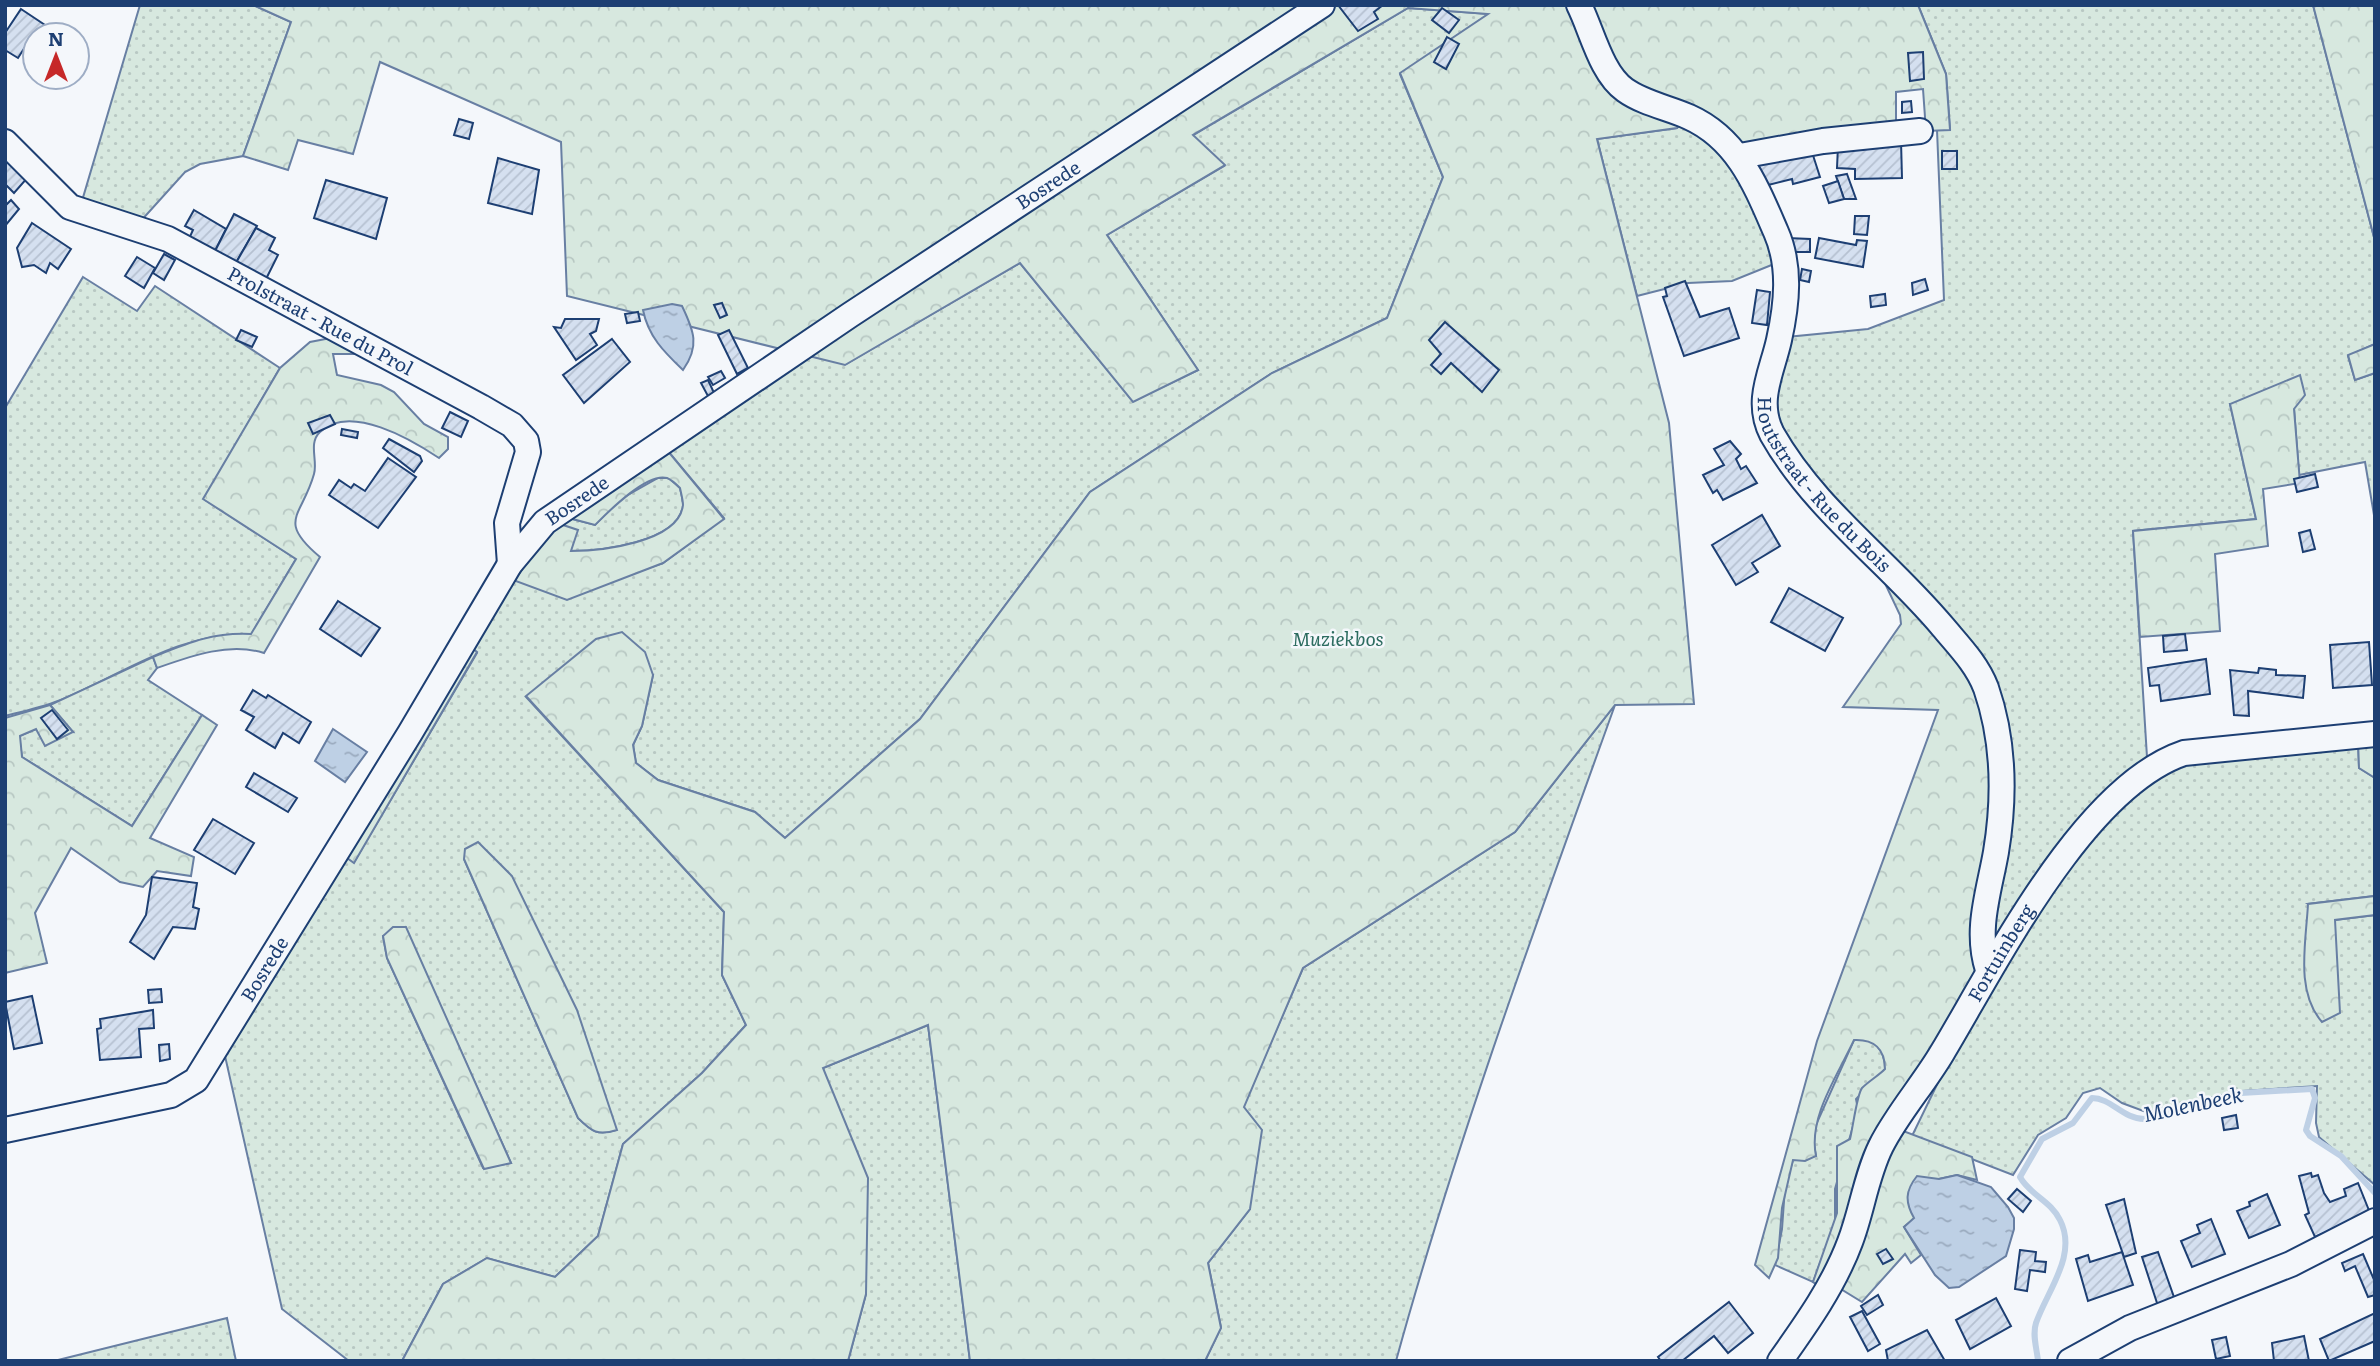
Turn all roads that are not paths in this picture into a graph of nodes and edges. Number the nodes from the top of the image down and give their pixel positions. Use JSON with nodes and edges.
{"nodes":[{"id":1,"x":1322,"y":5,"type":"edge"},
{"id":2,"x":1579,"y":5,"type":"edge"},
{"id":3,"x":1920,"y":131,"type":"dead end"},
{"id":4,"x":5,"y":142,"type":"edge"},
{"id":5,"x":1740,"y":156,"type":"junction"},
{"id":6,"x":510,"y":564,"type":"junction"},
{"id":7,"x":2375,"y":734,"type":"edge"},
{"id":8,"x":1988,"y":970,"type":"junction"},
{"id":9,"x":5,"y":1130,"type":"edge"},
{"id":10,"x":2375,"y":1222,"type":"edge"},
{"id":11,"x":1780,"y":1361,"type":"edge"},
{"id":12,"x":2070,"y":1361,"type":"edge"}],
"edges":[{"from":1,"to":6,"type":"street","name":"Bosrede"},
{"from":2,"to":5,"type":"street","name":"Houtstraat - Rue du Bois"},
{"from":3,"to":5,"type":"street"},
{"from":4,"to":6,"type":"street","name":"Prolstraat - Rue du Prol"},
{"from":5,"to":8,"type":"street","name":"Houtstraat - Rue du Bois"},
{"from":6,"to":9,"type":"street","name":"Bosrede"},
{"from":7,"to":8,"type":"street","name":"Fortuinberg"},
{"from":8,"to":11,"type":"street","name":"Fortuinberg"},
{"from":10,"to":12,"type":"street"}]}
